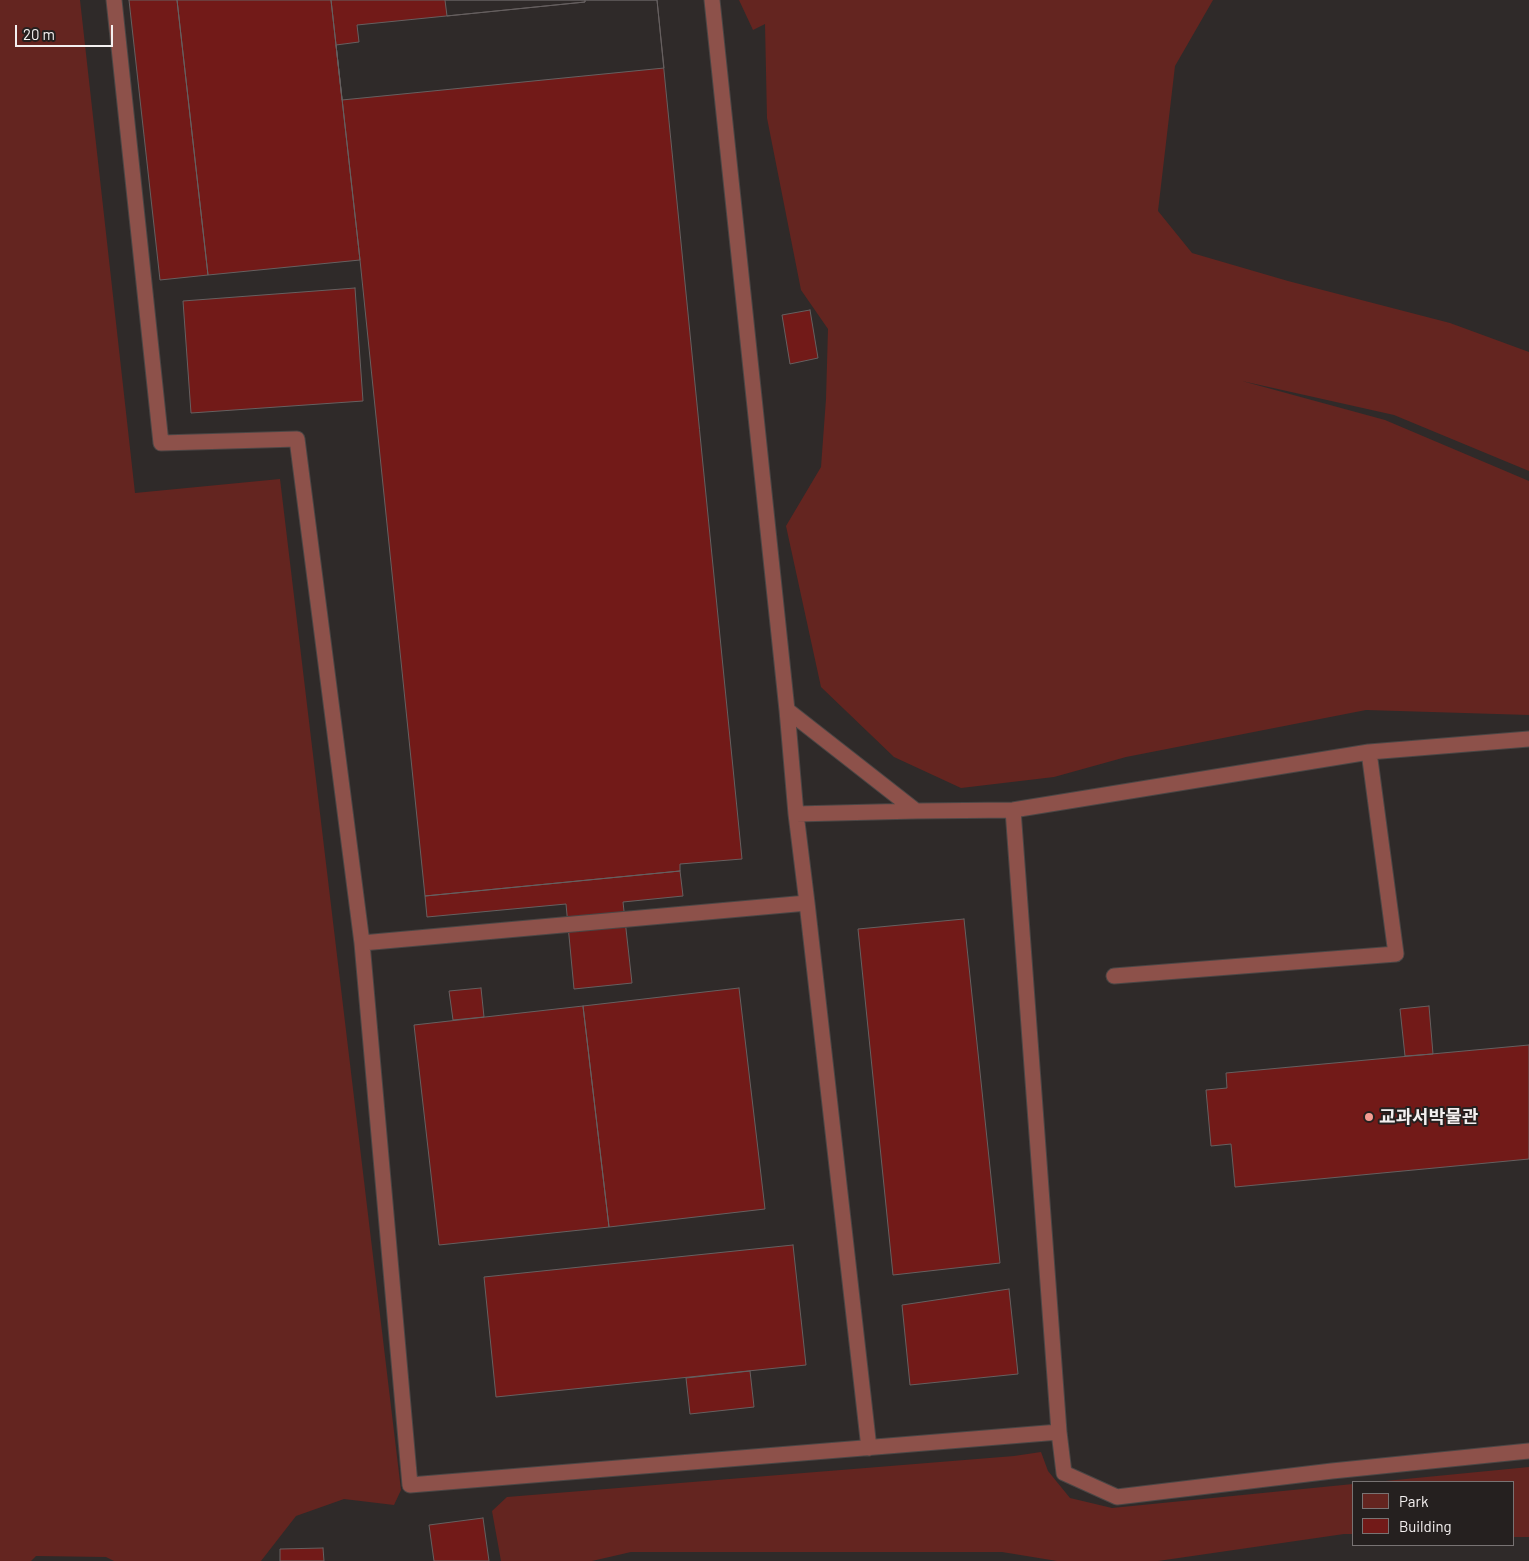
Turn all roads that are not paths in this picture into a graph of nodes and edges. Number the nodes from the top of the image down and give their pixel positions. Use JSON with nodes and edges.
{"nodes":[{"id":1,"x":114,"y":0,"type":"edge"},
{"id":2,"x":712,"y":0,"type":"edge"},
{"id":3,"x":787,"y":710,"type":"junction"},
{"id":4,"x":1529,"y":739,"type":"edge"},
{"id":5,"x":1369,"y":752,"type":"junction"},
{"id":6,"x":1013,"y":810,"type":"junction"},
{"id":7,"x":916,"y":811,"type":"junction"},
{"id":8,"x":796,"y":814,"type":"junction"},
{"id":9,"x":807,"y":903,"type":"junction"},
{"id":10,"x":362,"y":943,"type":"junction"},
{"id":11,"x":1114,"y":976,"type":"dead end"},
{"id":12,"x":1059,"y":1432,"type":"junction"},
{"id":13,"x":869,"y":1448,"type":"junction"},
{"id":14,"x":1529,"y":1451,"type":"edge"}],
"edges":[{"from":1,"to":10,"type":"lane"},
{"from":2,"to":3,"type":"lane"},
{"from":3,"to":7,"type":"lane"},
{"from":3,"to":8,"type":"lane"},
{"from":4,"to":5,"type":"lane"},
{"from":5,"to":6,"type":"lane"},
{"from":5,"to":11,"type":"lane"},
{"from":6,"to":7,"type":"lane"},
{"from":6,"to":12,"type":"lane"},
{"from":7,"to":8,"type":"lane"},
{"from":8,"to":9,"type":"lane"},
{"from":9,"to":10,"type":"lane"},
{"from":9,"to":13,"type":"lane"},
{"from":10,"to":13,"type":"lane"},
{"from":12,"to":13,"type":"lane"},
{"from":12,"to":14,"type":"lane"}]}
